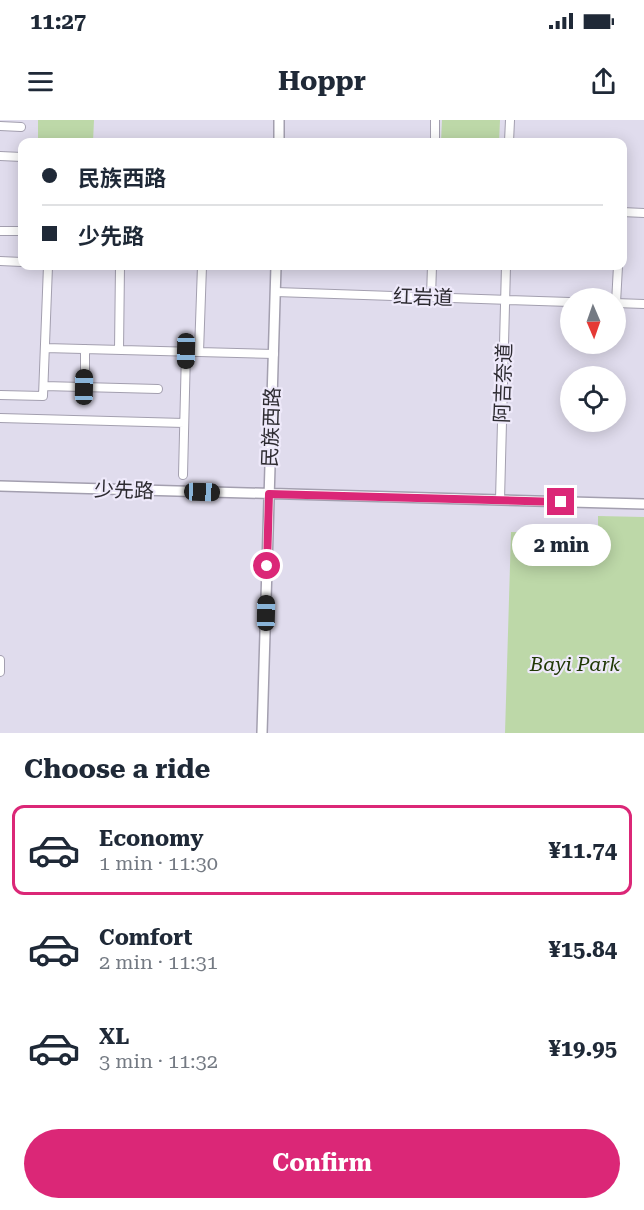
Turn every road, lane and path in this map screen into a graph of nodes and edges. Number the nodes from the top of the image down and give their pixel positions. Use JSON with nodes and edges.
{"nodes":[{"id":1,"x":279,"y":120,"type":"edge"},
{"id":2,"x":435,"y":120,"type":"edge"},
{"id":3,"x":510,"y":120,"type":"edge"},
{"id":4,"x":0,"y":126,"type":"edge"},
{"id":5,"x":21,"y":126,"type":"dead end"},
{"id":6,"x":279,"y":138,"type":"edge"},
{"id":7,"x":435,"y":138,"type":"edge"},
{"id":8,"x":509,"y":138,"type":"edge"},
{"id":9,"x":0,"y":156,"type":"edge"},
{"id":10,"x":18,"y":157,"type":"edge"},
{"id":11,"x":627,"y":212,"type":"edge"},
{"id":12,"x":644,"y":213,"type":"edge"},
{"id":13,"x":0,"y":231,"type":"edge"},
{"id":14,"x":18,"y":231,"type":"edge"},
{"id":15,"x":0,"y":261,"type":"edge"},
{"id":16,"x":18,"y":262,"type":"edge"},
{"id":17,"x":48,"y":270,"type":"edge"},
{"id":18,"x":120,"y":270,"type":"edge"},
{"id":19,"x":202,"y":270,"type":"edge"},
{"id":20,"x":276,"y":270,"type":"edge"},
{"id":21,"x":432,"y":270,"type":"edge"},
{"id":22,"x":506,"y":270,"type":"edge"},
{"id":23,"x":618,"y":270,"type":"edge"},
{"id":24,"x":617,"y":288,"type":"edge"},
{"id":25,"x":276,"y":292,"type":"junction"},
{"id":26,"x":431,"y":297,"type":"junction"},
{"id":27,"x":505,"y":300,"type":"junction"},
{"id":28,"x":560,"y":302,"type":"edge"},
{"id":29,"x":626,"y":303,"type":"edge"},
{"id":30,"x":644,"y":304,"type":"edge"},
{"id":31,"x":45,"y":348,"type":"junction"},
{"id":32,"x":85,"y":349,"type":"junction"},
{"id":33,"x":119,"y":350,"type":"junction"},
{"id":34,"x":186,"y":351,"type":"junction"},
{"id":35,"x":199,"y":352,"type":"junction"},
{"id":36,"x":274,"y":354,"type":"junction"},
{"id":37,"x":44,"y":386,"type":"junction"},
{"id":38,"x":84,"y":387,"type":"junction"},
{"id":39,"x":158,"y":389,"type":"dead end"},
{"id":40,"x":0,"y":395,"type":"edge"},
{"id":41,"x":0,"y":418,"type":"edge"},
{"id":42,"x":184,"y":423,"type":"junction"},
{"id":43,"x":183,"y":475,"type":"dead end"},
{"id":44,"x":0,"y":486,"type":"edge"},
{"id":45,"x":269,"y":494,"type":"junction"},
{"id":46,"x":500,"y":500,"type":"junction"},
{"id":47,"x":644,"y":504,"type":"edge"},
{"id":48,"x":0,"y":660,"type":"edge"},
{"id":49,"x":0,"y":672,"type":"edge"},
{"id":50,"x":262,"y":733,"type":"edge"}],
"edges":[{"from":1,"to":6,"type":"main road"},
{"from":2,"to":7,"type":"street"},
{"from":3,"to":8,"type":"street"},
{"from":4,"to":5,"type":"street"},
{"from":9,"to":10,"type":"street"},
{"from":11,"to":12,"type":"street"},
{"from":13,"to":14,"type":"street"},
{"from":15,"to":16,"type":"street"},
{"from":17,"to":31,"type":"street"},
{"from":18,"to":33,"type":"street"},
{"from":19,"to":35,"type":"street"},
{"from":20,"to":25,"type":"main road","name":"民族西路"},
{"from":21,"to":26,"type":"street"},
{"from":22,"to":27,"type":"street","name":"阿吉奈道"},
{"from":23,"to":24,"type":"street"},
{"from":25,"to":26,"type":"street","name":"红岩道"},
{"from":25,"to":36,"type":"main road","name":"民族西路"},
{"from":26,"to":27,"type":"street","name":"红岩道"},
{"from":27,"to":28,"type":"street","name":"红岩道"},
{"from":27,"to":46,"type":"street","name":"阿吉奈道"},
{"from":29,"to":30,"type":"street"},
{"from":31,"to":32,"type":"street"},
{"from":31,"to":37,"type":"street"},
{"from":32,"to":33,"type":"street"},
{"from":32,"to":38,"type":"street"},
{"from":33,"to":34,"type":"street"},
{"from":34,"to":35,"type":"street"},
{"from":34,"to":42,"type":"street"},
{"from":35,"to":36,"type":"street"},
{"from":36,"to":45,"type":"main road","name":"民族西路"},
{"from":37,"to":38,"type":"street"},
{"from":37,"to":40,"type":"street"},
{"from":38,"to":39,"type":"street"},
{"from":41,"to":42,"type":"street"},
{"from":42,"to":43,"type":"street"},
{"from":44,"to":45,"type":"main road","name":"少先路"},
{"from":45,"to":46,"type":"main road","name":"少先路"},
{"from":45,"to":50,"type":"main road","name":"民族西路"},
{"from":46,"to":47,"type":"main road","name":"少先路"},
{"from":48,"to":49,"type":"street"}]}
